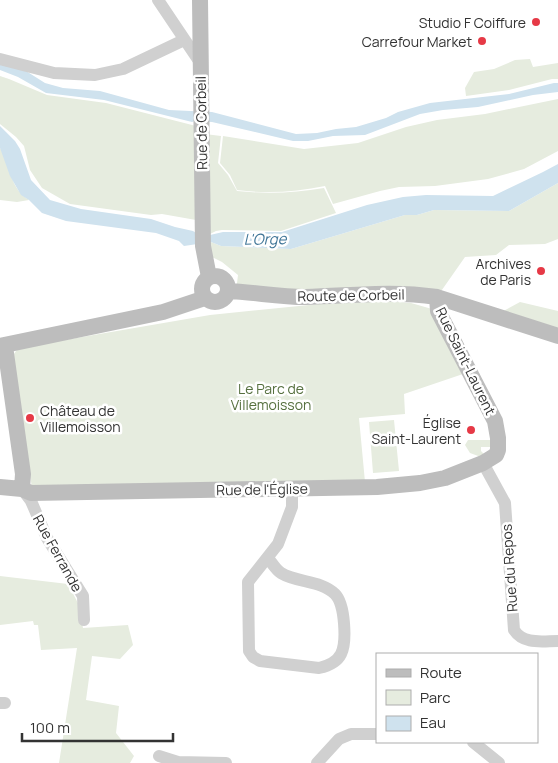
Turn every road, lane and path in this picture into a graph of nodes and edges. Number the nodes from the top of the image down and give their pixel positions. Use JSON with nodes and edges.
{"nodes":[{"id":1,"x":158,"y":0,"type":"edge"},
{"id":2,"x":200,"y":0,"type":"edge"},
{"id":3,"x":184,"y":40,"type":"junction"},
{"id":4,"x":0,"y":59,"type":"edge"},
{"id":5,"x":200,"y":64,"type":"junction"},
{"id":6,"x":209,"y":277,"type":"junction"},
{"id":7,"x":228,"y":291,"type":"junction"},
{"id":8,"x":437,"y":297,"type":"junction"},
{"id":9,"x":204,"y":298,"type":"junction"},
{"id":10,"x":558,"y":336,"type":"edge"},
{"id":11,"x":3,"y":346,"type":"edge"},
{"id":12,"x":490,"y":459,"type":"junction"},
{"id":13,"x":0,"y":487,"type":"edge"},
{"id":14,"x":292,"y":488,"type":"junction"},
{"id":15,"x":22,"y":489,"type":"junction"},
{"id":16,"x":268,"y":558,"type":"junction"},
{"id":17,"x":84,"y":620,"type":"dead end"},
{"id":18,"x":558,"y":641,"type":"edge"},
{"id":19,"x":376,"y":734,"type":"edge"},
{"id":20,"x":475,"y":743,"type":"edge"},
{"id":21,"x":159,"y":756,"type":"dead end"},
{"id":22,"x":226,"y":763,"type":"edge"},
{"id":23,"x":317,"y":763,"type":"edge"},
{"id":24,"x":499,"y":763,"type":"edge"}],
"edges":[{"from":1,"to":3,"type":"street"},
{"from":2,"to":5,"type":"main road","name":"Rue de Corbeil"},
{"from":3,"to":4,"type":"street"},
{"from":3,"to":5,"type":"street"},
{"from":5,"to":6,"type":"main road","name":"Rue de Corbeil"},
{"from":6,"to":7,"type":"main road"},
{"from":6,"to":9,"type":"main road"},
{"from":7,"to":8,"type":"main road","name":"Route de Corbeil"},
{"from":7,"to":9,"type":"main road"},
{"from":8,"to":10,"type":"main road","name":"Route de Corbeil"},
{"from":8,"to":12,"type":"main road","name":"Rue Saint-Laurent"},
{"from":9,"to":11,"type":"main road"},
{"from":11,"to":15,"type":"main road"},
{"from":12,"to":14,"type":"main road","name":"Rue de l'Église"},
{"from":12,"to":18,"type":"street","name":"Rue du Repos"},
{"from":13,"to":15,"type":"main road","name":"Rue de l'Église"},
{"from":14,"to":15,"type":"main road","name":"Rue de l'Église"},
{"from":14,"to":16,"type":"street"},
{"from":15,"to":17,"type":"street","name":"Rue Ferrande"},
{"from":16,"to":16,"type":"street"},
{"from":19,"to":23,"type":"street"},
{"from":20,"to":24,"type":"street"},
{"from":21,"to":22,"type":"street"}]}
